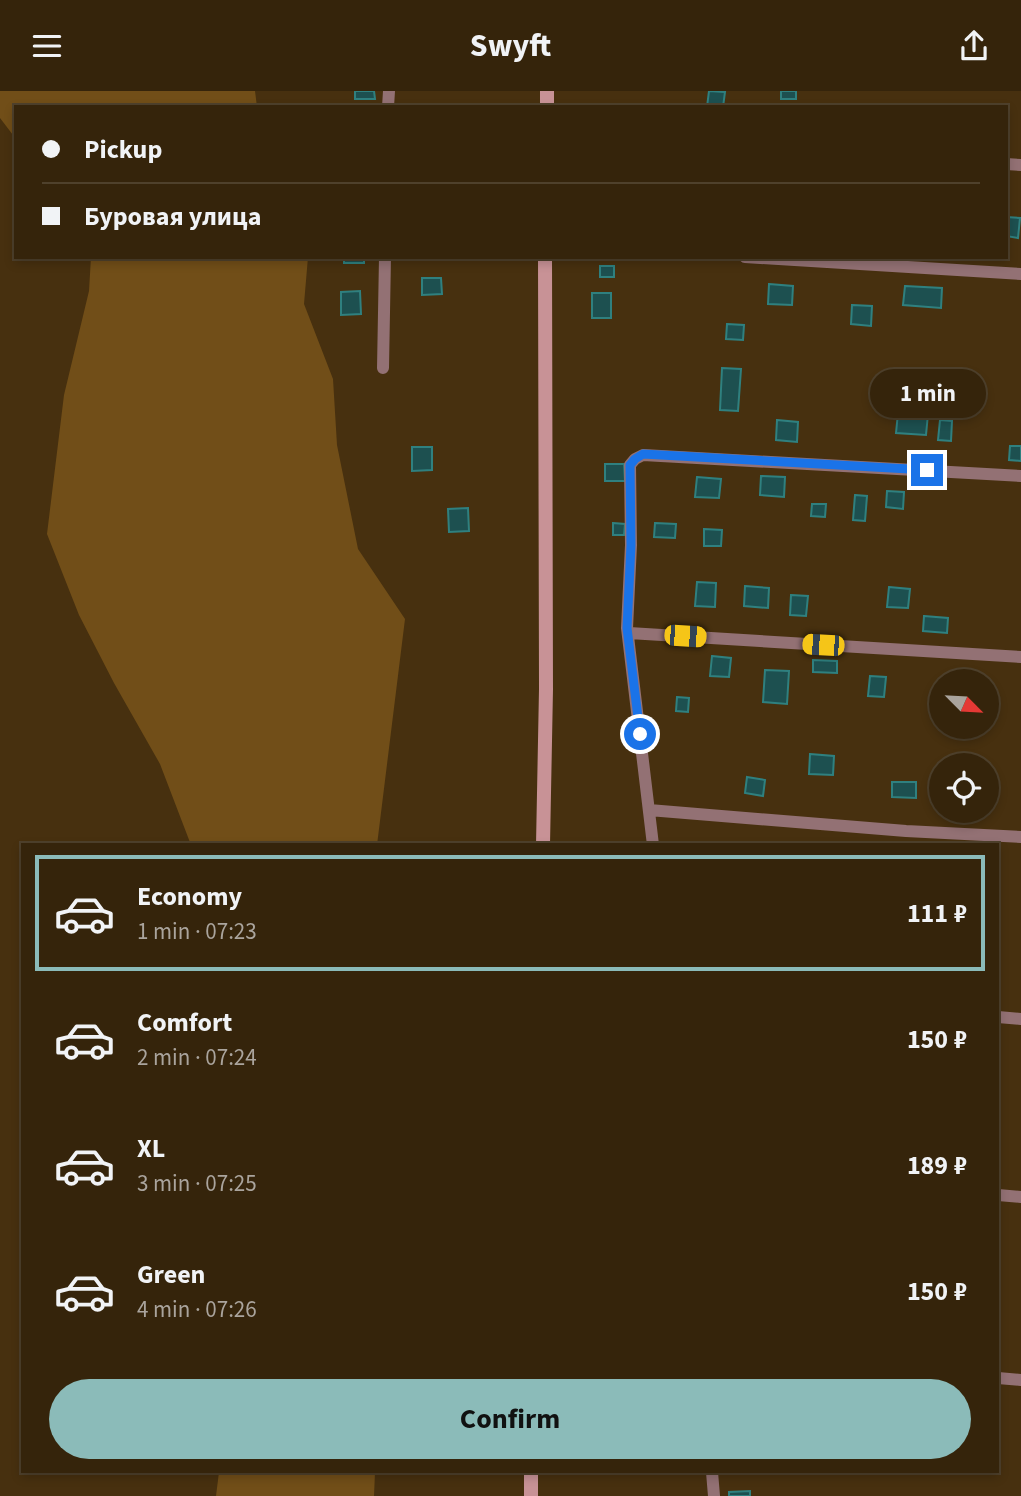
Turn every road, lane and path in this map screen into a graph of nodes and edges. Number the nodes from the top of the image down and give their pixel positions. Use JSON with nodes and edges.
{"nodes":[{"id":1,"x":385,"y":259,"type":"edge"},
{"id":2,"x":545,"y":259,"type":"edge"},
{"id":3,"x":777,"y":259,"type":"edge"},
{"id":4,"x":1021,"y":274,"type":"edge"},
{"id":5,"x":383,"y":368,"type":"dead end"},
{"id":6,"x":1021,"y":476,"type":"edge"},
{"id":7,"x":629,"y":633,"type":"junction"},
{"id":8,"x":1021,"y":657,"type":"edge"},
{"id":9,"x":649,"y":810,"type":"junction"},
{"id":10,"x":1021,"y":837,"type":"edge"},
{"id":11,"x":544,"y":843,"type":"edge"},
{"id":12,"x":653,"y":843,"type":"edge"},
{"id":13,"x":999,"y":1017,"type":"edge"},
{"id":14,"x":1021,"y":1019,"type":"edge"},
{"id":15,"x":999,"y":1195,"type":"edge"},
{"id":16,"x":1021,"y":1197,"type":"edge"},
{"id":17,"x":999,"y":1378,"type":"edge"},
{"id":18,"x":1021,"y":1380,"type":"edge"},
{"id":19,"x":531,"y":1473,"type":"edge"},
{"id":20,"x":712,"y":1473,"type":"edge"},
{"id":21,"x":531,"y":1496,"type":"edge"},
{"id":22,"x":714,"y":1496,"type":"edge"}],
"edges":[{"from":1,"to":5,"type":"street"},
{"from":2,"to":11,"type":"main road"},
{"from":3,"to":4,"type":"street"},
{"from":6,"to":7,"type":"street"},
{"from":7,"to":8,"type":"street"},
{"from":7,"to":9,"type":"street"},
{"from":9,"to":10,"type":"street"},
{"from":9,"to":12,"type":"street"},
{"from":13,"to":14,"type":"street"},
{"from":15,"to":16,"type":"street"},
{"from":17,"to":18,"type":"street"},
{"from":19,"to":21,"type":"main road"},
{"from":20,"to":22,"type":"street"}]}
